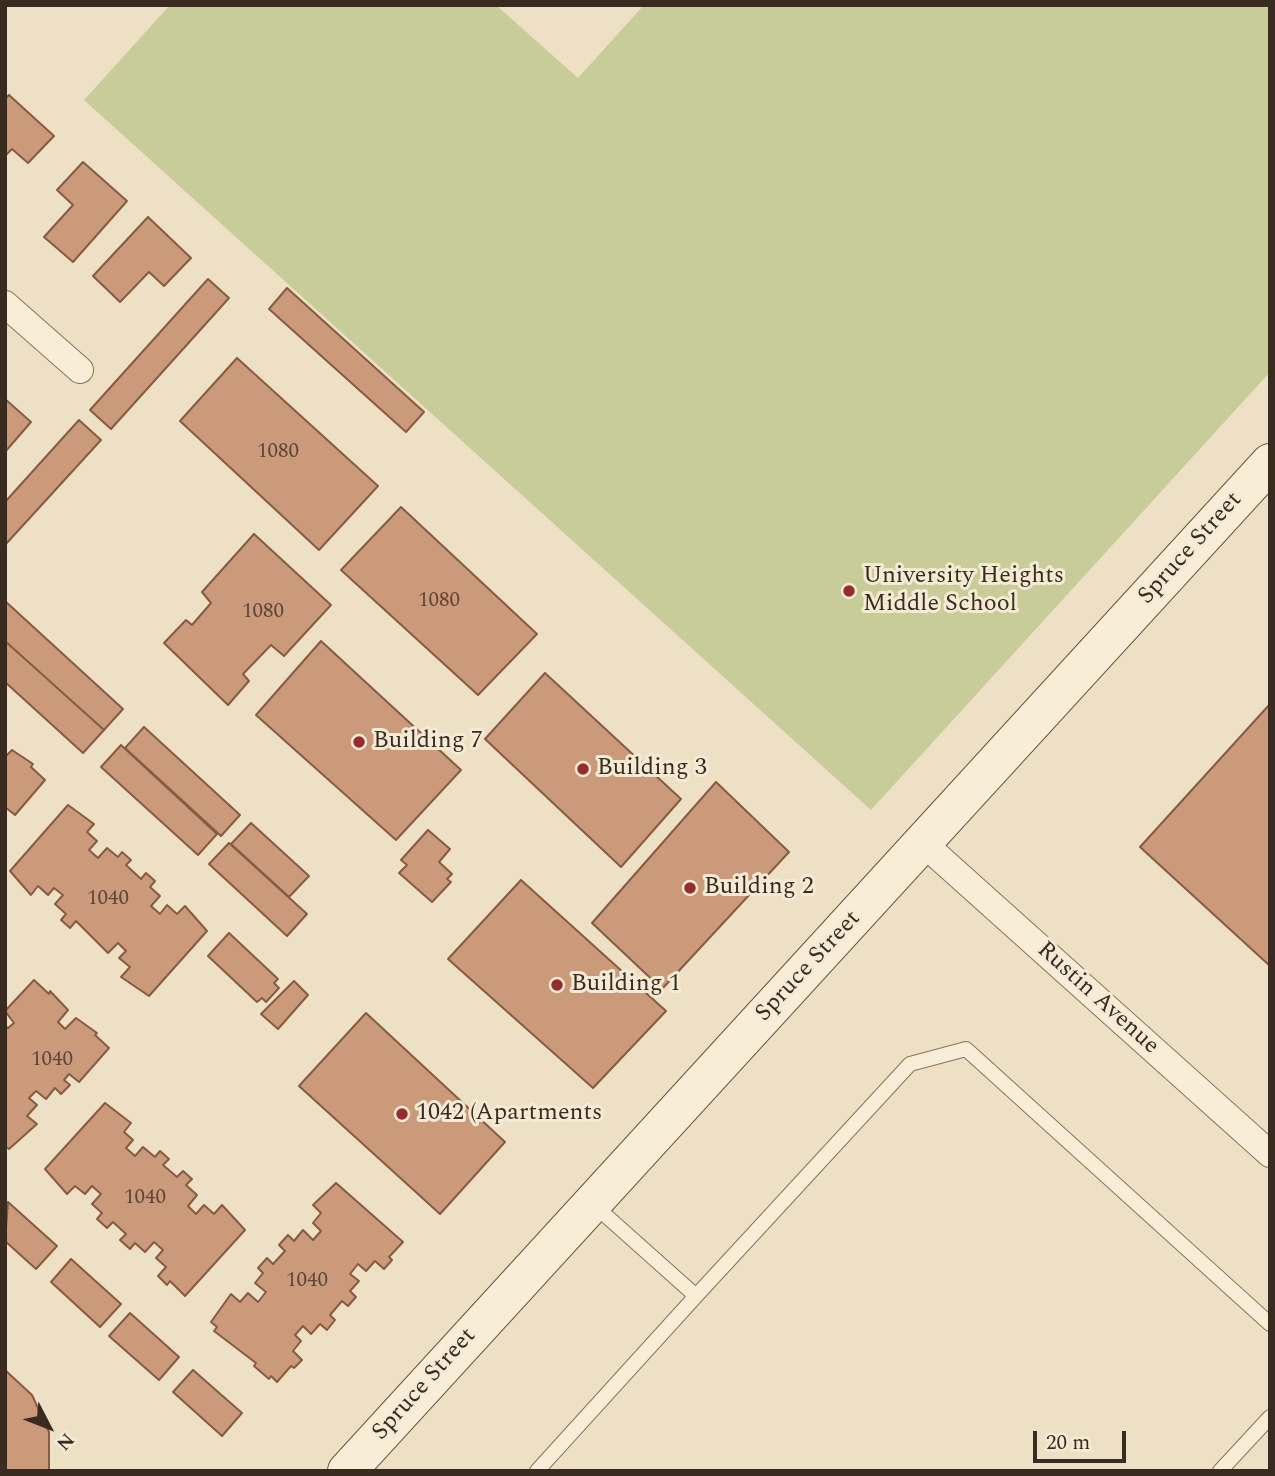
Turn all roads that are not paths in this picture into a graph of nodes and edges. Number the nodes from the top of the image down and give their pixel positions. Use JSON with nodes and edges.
{"nodes":[{"id":1,"x":5,"y":304,"type":"edge"},
{"id":2,"x":80,"y":370,"type":"dead end"},
{"id":3,"x":1270,"y":463,"type":"edge"},
{"id":4,"x":923,"y":843,"type":"junction"},
{"id":5,"x":1270,"y":1154,"type":"edge"},
{"id":6,"x":592,"y":1203,"type":"junction"},
{"id":7,"x":696,"y":1296,"type":"junction"},
{"id":8,"x":1270,"y":1324,"type":"edge"},
{"id":9,"x":1270,"y":1417,"type":"edge"},
{"id":10,"x":347,"y":1471,"type":"edge"},
{"id":11,"x":537,"y":1471,"type":"edge"},
{"id":12,"x":1220,"y":1471,"type":"edge"}],
"edges":[{"from":1,"to":2,"type":"street"},
{"from":3,"to":4,"type":"street","name":"Spruce Street"},
{"from":4,"to":5,"type":"street","name":"Rustin Avenue"},
{"from":4,"to":6,"type":"street","name":"Spruce Street"},
{"from":6,"to":7,"type":"lane"},
{"from":6,"to":10,"type":"street","name":"Spruce Street"},
{"from":7,"to":8,"type":"lane"},
{"from":7,"to":11,"type":"lane"},
{"from":9,"to":12,"type":"lane"}]}
